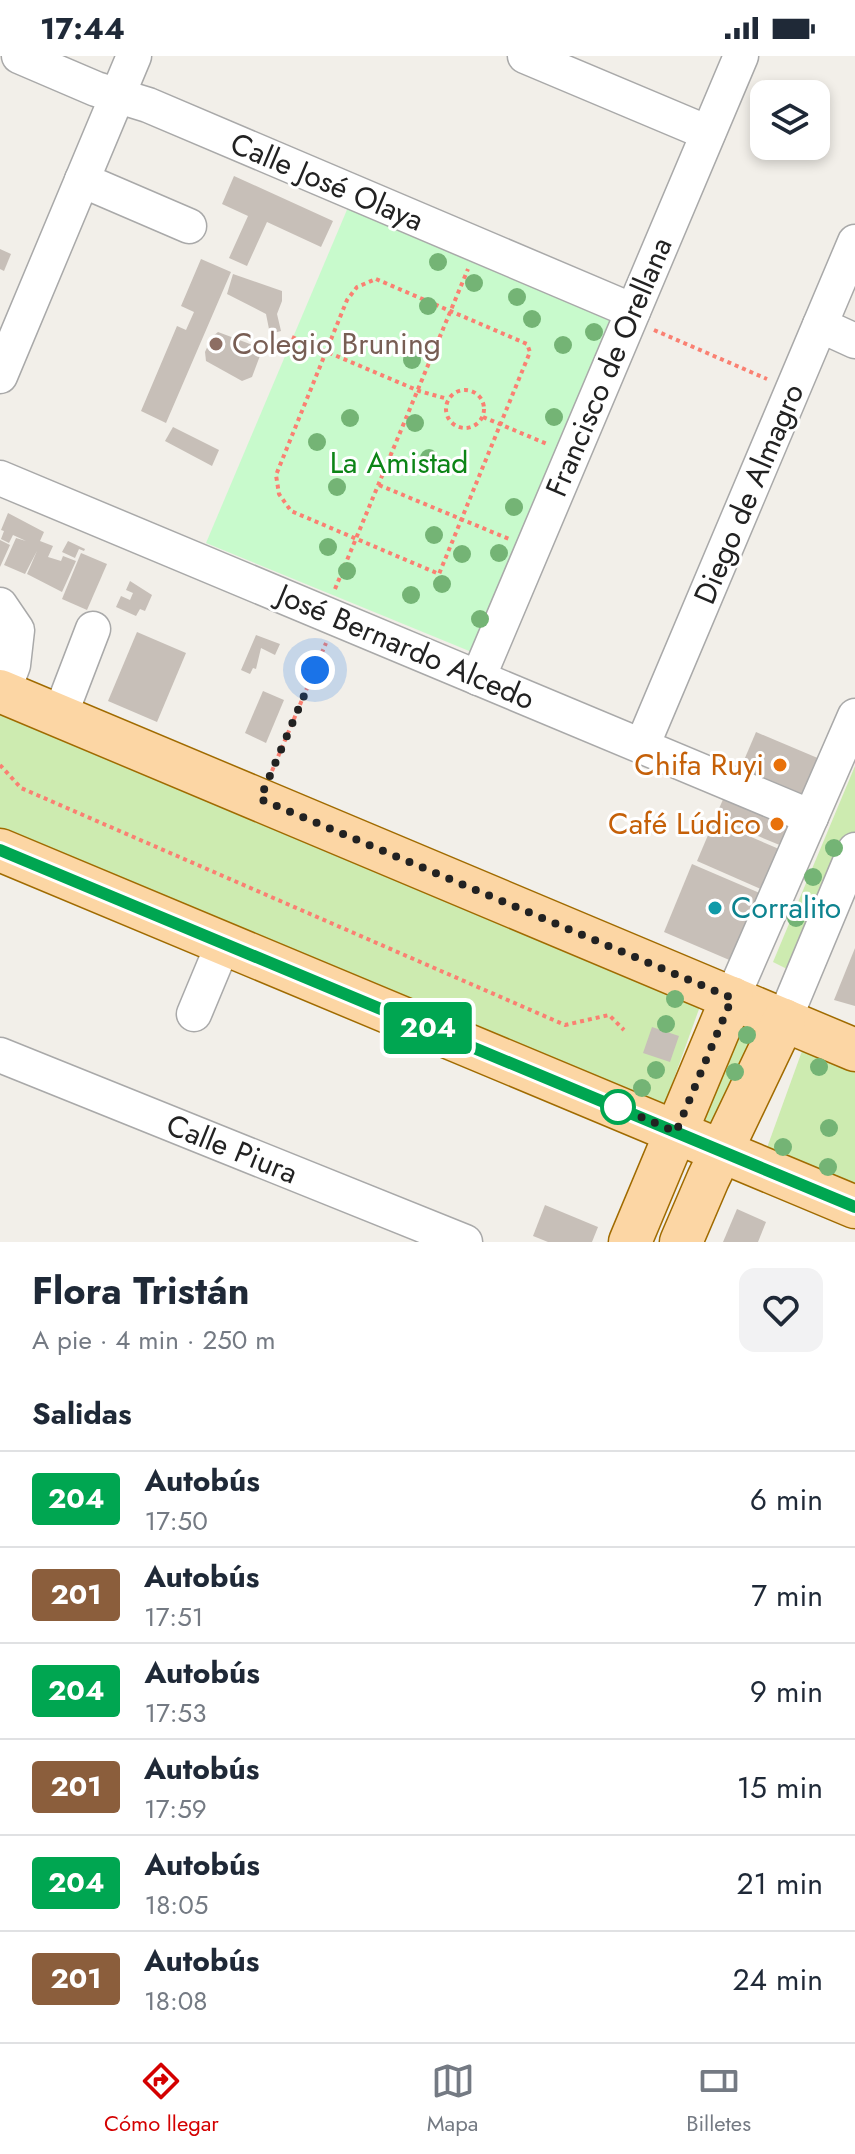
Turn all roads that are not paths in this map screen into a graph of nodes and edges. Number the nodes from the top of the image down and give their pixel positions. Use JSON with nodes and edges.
{"nodes":[{"id":1,"x":19,"y":56,"type":"edge"},
{"id":2,"x":134,"y":56,"type":"edge"},
{"id":3,"x":525,"y":56,"type":"edge"},
{"id":4,"x":741,"y":56,"type":"edge"},
{"id":5,"x":118,"y":96,"type":"junction"},
{"id":6,"x":708,"y":133,"type":"junction"},
{"id":7,"x":82,"y":180,"type":"junction"},
{"id":8,"x":189,"y":226,"type":"dead end"},
{"id":9,"x":855,"y":242,"type":"edge"},
{"id":10,"x":631,"y":315,"type":"junction"},
{"id":11,"x":820,"y":325,"type":"junction"},
{"id":12,"x":855,"y":341,"type":"edge"},
{"id":13,"x":0,"y":376,"type":"edge"},
{"id":14,"x":0,"y":478,"type":"edge"},
{"id":15,"x":0,"y":605,"type":"edge"},
{"id":16,"x":93,"y":629,"type":"dead end"},
{"id":17,"x":478,"y":678,"type":"junction"},
{"id":18,"x":2,"y":692,"type":"edge"},
{"id":19,"x":60,"y":715,"type":"junction"},
{"id":20,"x":855,"y":716,"type":"edge"},
{"id":21,"x":642,"y":746,"type":"junction"},
{"id":22,"x":811,"y":817,"type":"junction"},
{"id":23,"x":0,"y":850,"type":"edge"},
{"id":24,"x":855,"y":850,"type":"edge"},
{"id":25,"x":224,"y":942,"type":"junction"},
{"id":26,"x":732,"y":998,"type":"junction"},
{"id":27,"x":194,"y":1014,"type":"dead end"},
{"id":28,"x":784,"y":1020,"type":"junction"},
{"id":29,"x":855,"y":1050,"type":"edge"},
{"id":30,"x":0,"y":1055,"type":"edge"},
{"id":31,"x":676,"y":1132,"type":"junction"},
{"id":32,"x":722,"y":1151,"type":"junction"},
{"id":33,"x":855,"y":1207,"type":"edge"},
{"id":34,"x":422,"y":1234,"type":"edge"},
{"id":35,"x":465,"y":1242,"type":"edge"},
{"id":36,"x":630,"y":1242,"type":"edge"},
{"id":37,"x":681,"y":1242,"type":"edge"}],
"edges":[{"from":1,"to":5,"type":"street","name":"Calle José Olaya"},
{"from":2,"to":5,"type":"street"},
{"from":3,"to":6,"type":"street"},
{"from":4,"to":6,"type":"street","name":"Francisco de Orellana"},
{"from":5,"to":7,"type":"street"},
{"from":5,"to":10,"type":"street","name":"Calle José Olaya"},
{"from":6,"to":10,"type":"street","name":"Francisco de Orellana"},
{"from":7,"to":8,"type":"street"},
{"from":7,"to":13,"type":"street"},
{"from":9,"to":11,"type":"street","name":"Diego de Almagro"},
{"from":10,"to":17,"type":"street","name":"Francisco de Orellana"},
{"from":11,"to":12,"type":"street"},
{"from":11,"to":21,"type":"street","name":"Diego de Almagro"},
{"from":14,"to":17,"type":"street","name":"José Bernardo Alcedo"},
{"from":15,"to":18,"type":"street"},
{"from":16,"to":19,"type":"street"},
{"from":17,"to":21,"type":"street","name":"José Bernardo Alcedo"},
{"from":18,"to":19,"type":"main road"},
{"from":19,"to":26,"type":"main road"},
{"from":20,"to":22,"type":"street"},
{"from":21,"to":22,"type":"street","name":"José Bernardo Alcedo"},
{"from":22,"to":26,"type":"street"},
{"from":23,"to":25,"type":"main road"},
{"from":24,"to":28,"type":"street"},
{"from":25,"to":27,"type":"street"},
{"from":25,"to":31,"type":"main road"},
{"from":26,"to":28,"type":"main road"},
{"from":26,"to":31,"type":"main road"},
{"from":28,"to":29,"type":"main road"},
{"from":28,"to":32,"type":"main road"},
{"from":30,"to":34,"type":"street","name":"Calle Piura"},
{"from":31,"to":32,"type":"main road"},
{"from":31,"to":36,"type":"main road"},
{"from":32,"to":33,"type":"main road"},
{"from":32,"to":37,"type":"main road"},
{"from":34,"to":35,"type":"street","name":"Calle Piura"}]}
